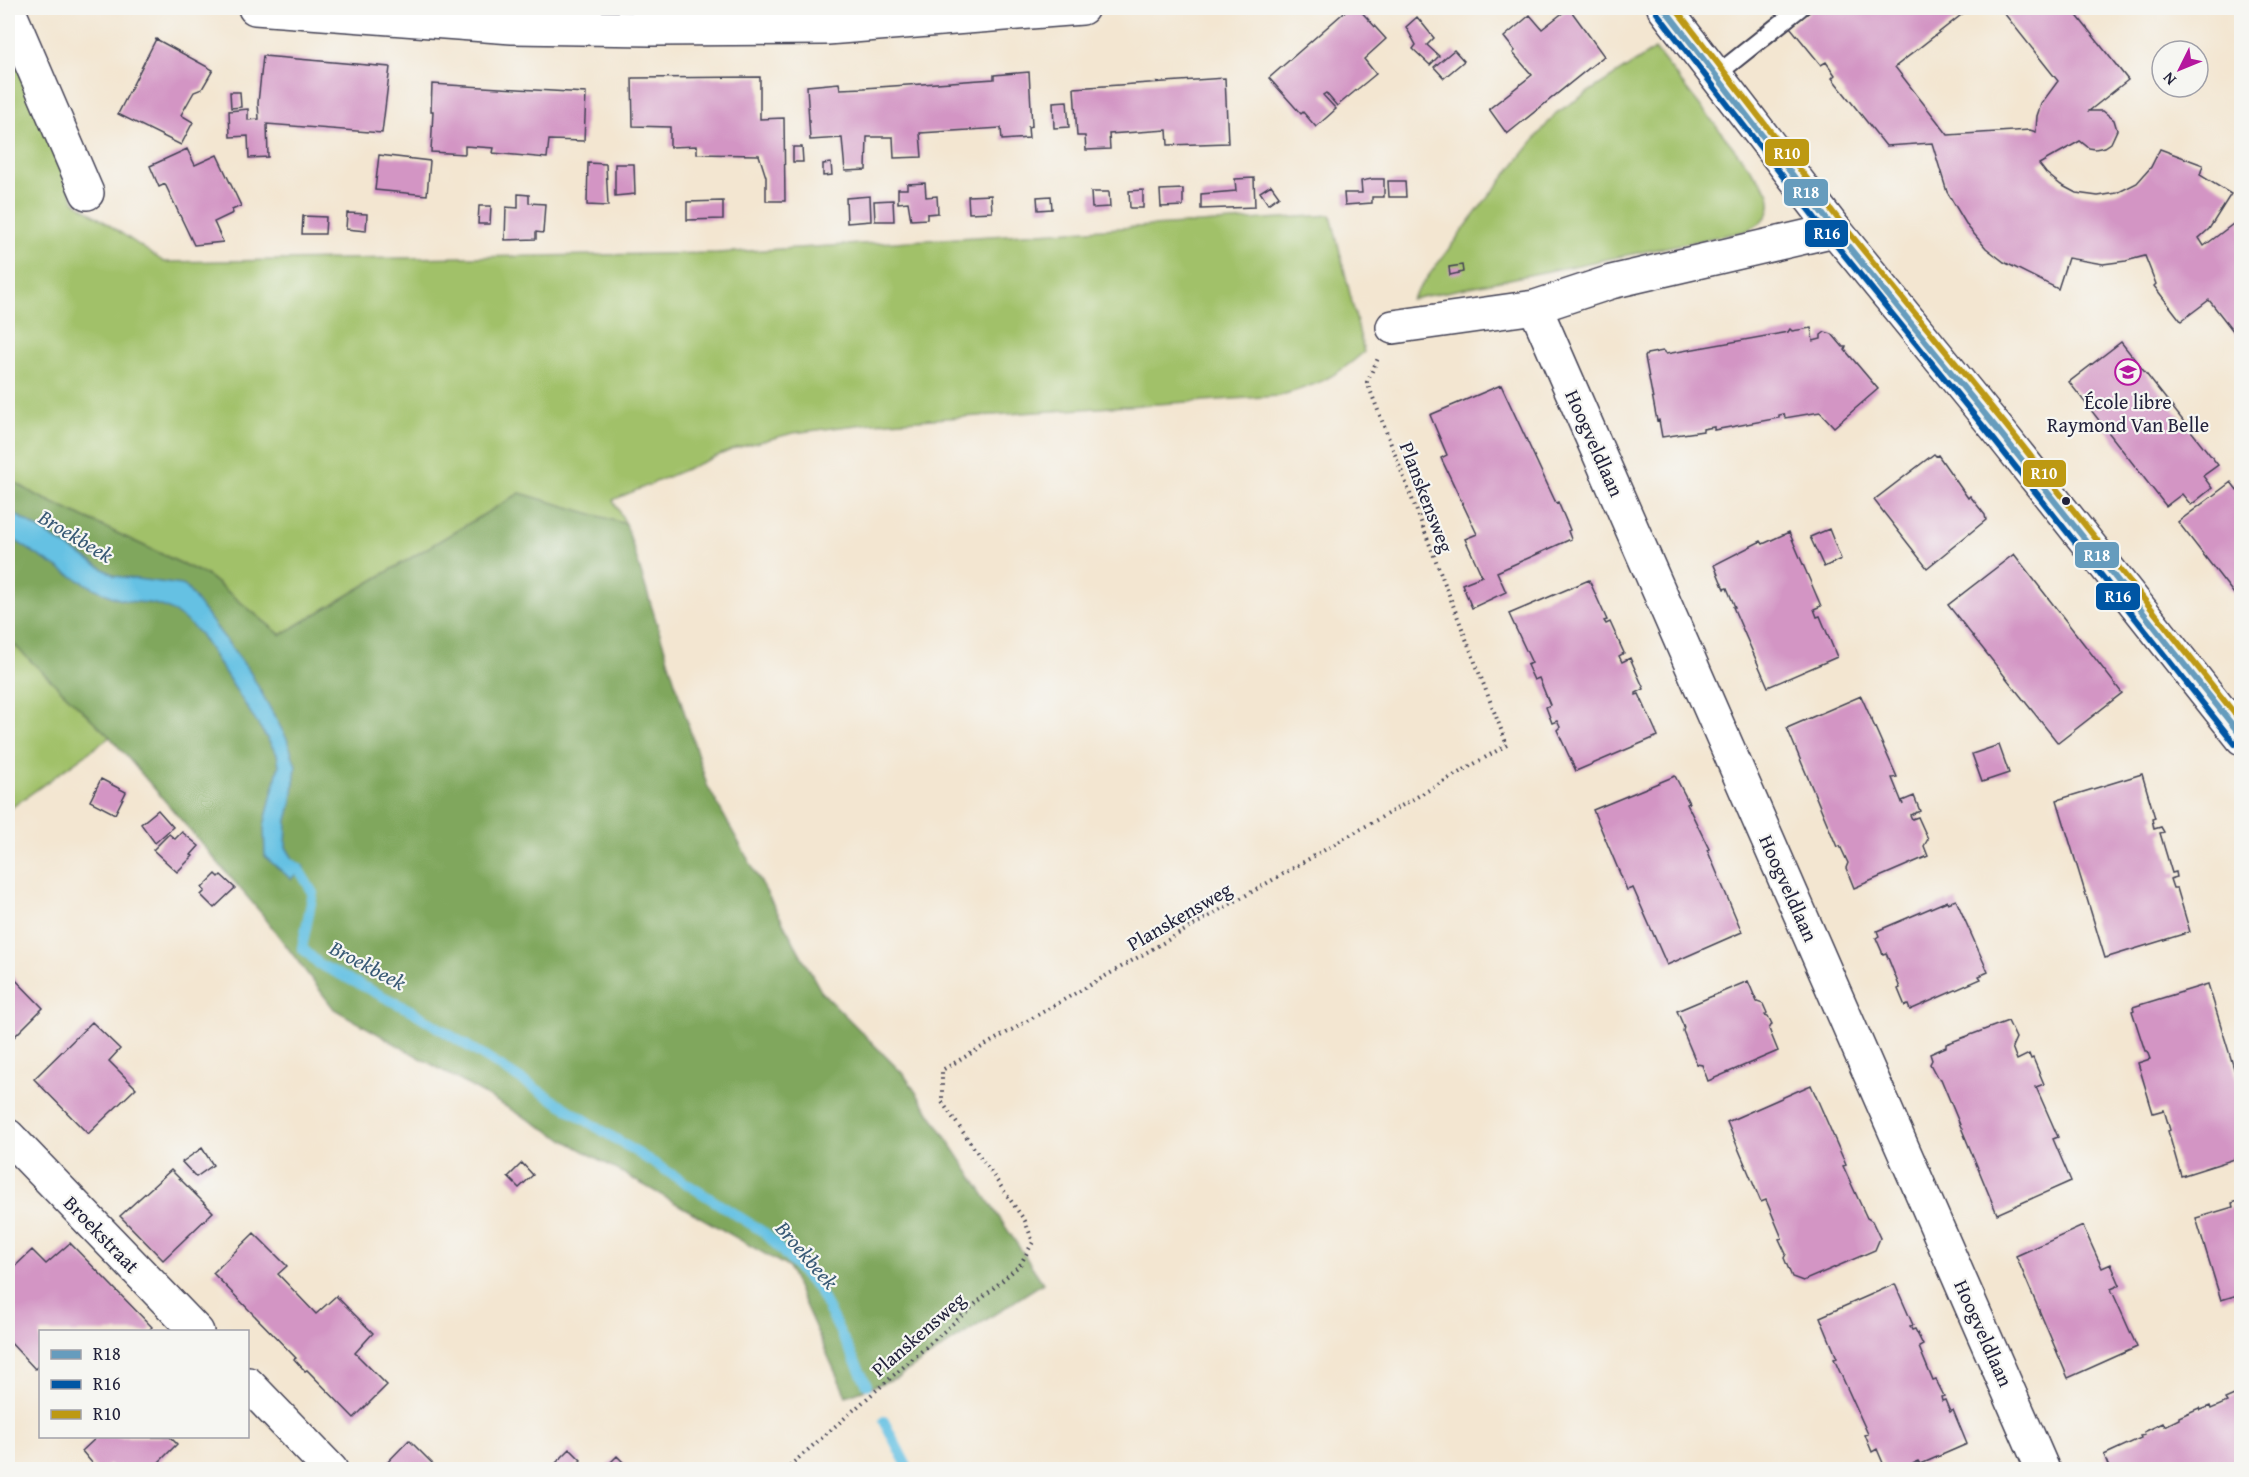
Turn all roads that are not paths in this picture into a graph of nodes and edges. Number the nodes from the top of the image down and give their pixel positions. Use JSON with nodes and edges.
{"nodes":[{"id":1,"x":255,"y":8,"type":"edge"},
{"id":2,"x":1082,"y":8,"type":"edge"},
{"id":3,"x":1664,"y":8,"type":"edge"},
{"id":4,"x":1800,"y":8,"type":"edge"},
{"id":5,"x":8,"y":9,"type":"edge"},
{"id":6,"x":913,"y":15,"type":"edge"},
{"id":7,"x":826,"y":18,"type":"edge"},
{"id":8,"x":1716,"y":75,"type":"junction"},
{"id":9,"x":87,"y":193,"type":"dead end"},
{"id":10,"x":1835,"y":230,"type":"junction"},
{"id":11,"x":1535,"y":307,"type":"junction"},
{"id":12,"x":1393,"y":327,"type":"road end"},
{"id":13,"x":2241,"y":738,"type":"edge"},
{"id":14,"x":8,"y":1136,"type":"edge"},
{"id":15,"x":195,"y":1330,"type":"edge"},
{"id":16,"x":249,"y":1385,"type":"edge"},
{"id":17,"x":331,"y":1470,"type":"edge"},
{"id":18,"x":2043,"y":1470,"type":"edge"}],
"edges":[{"from":1,"to":7,"type":"street"},
{"from":2,"to":6,"type":"street"},
{"from":3,"to":8,"type":"street"},
{"from":4,"to":8,"type":"lane"},
{"from":5,"to":9,"type":"street"},
{"from":6,"to":7,"type":"street"},
{"from":8,"to":10,"type":"street"},
{"from":10,"to":11,"type":"street"},
{"from":10,"to":13,"type":"street"},
{"from":11,"to":12,"type":"street"},
{"from":11,"to":18,"type":"street","name":"Hoogveldlaan"},
{"from":14,"to":15,"type":"street","name":"Broekstraat"},
{"from":16,"to":17,"type":"street"}]}
